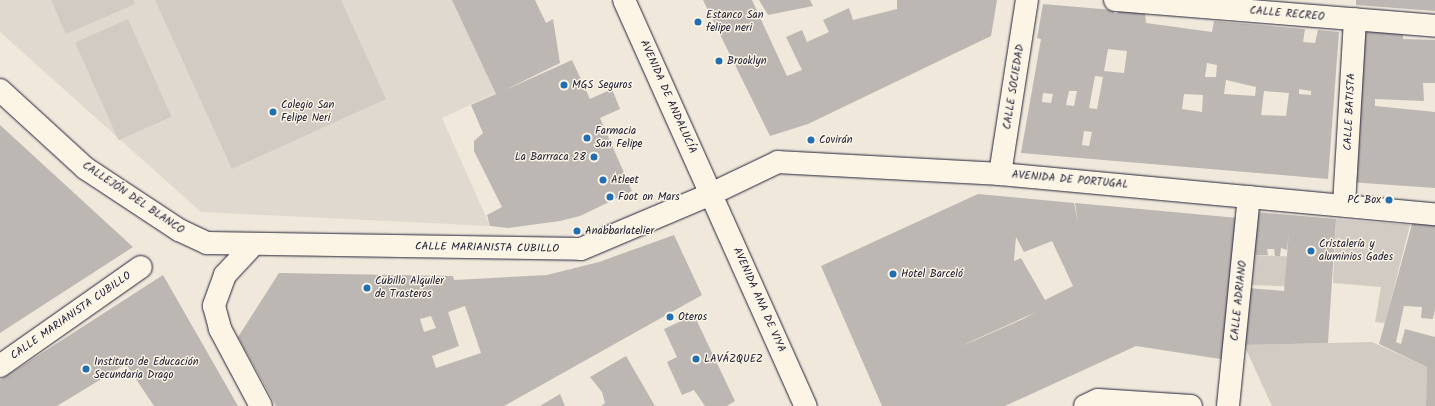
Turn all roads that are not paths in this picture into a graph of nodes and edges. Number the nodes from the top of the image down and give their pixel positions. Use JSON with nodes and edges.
{"nodes":[{"id":1,"x":624,"y":0,"type":"edge"},
{"id":2,"x":1027,"y":0,"type":"edge"},
{"id":3,"x":1115,"y":0,"type":"edge"},
{"id":4,"x":1268,"y":6,"type":"edge"},
{"id":5,"x":1355,"y":19,"type":"junction"},
{"id":6,"x":1435,"y":26,"type":"edge"},
{"id":7,"x":0,"y":90,"type":"edge"},
{"id":8,"x":1000,"y":174,"type":"junction"},
{"id":9,"x":711,"y":194,"type":"junction"},
{"id":10,"x":1249,"y":197,"type":"junction"},
{"id":11,"x":1344,"y":205,"type":"junction"},
{"id":12,"x":1435,"y":214,"type":"edge"},
{"id":13,"x":252,"y":246,"type":"junction"},
{"id":14,"x":141,"y":267,"type":"dead end"},
{"id":15,"x":0,"y":366,"type":"edge"},
{"id":16,"x":800,"y":404,"type":"edge"},
{"id":17,"x":261,"y":406,"type":"edge"},
{"id":18,"x":1085,"y":406,"type":"edge"},
{"id":19,"x":1191,"y":406,"type":"edge"},
{"id":20,"x":1228,"y":406,"type":"edge"}],
"edges":[{"from":1,"to":9,"type":"street","name":"AVENIDA DE ANDALUCÍA"},
{"from":2,"to":8,"type":"street","name":"CALLE SOCIEDAD"},
{"from":3,"to":4,"type":"street","name":"CALLE RECREO"},
{"from":4,"to":5,"type":"street","name":"CALLE RECREO"},
{"from":5,"to":6,"type":"street","name":"CALLE RECREO"},
{"from":5,"to":11,"type":"street","name":"CALLE BATISTA"},
{"from":7,"to":13,"type":"street","name":"CALLEJÓN DEL BLANCO"},
{"from":8,"to":9,"type":"street","name":"AVENIDA DE PORTUGAL"},
{"from":8,"to":10,"type":"street","name":"AVENIDA DE PORTUGAL"},
{"from":9,"to":13,"type":"street","name":"CALLE MARIANISTA CUBILLO"},
{"from":9,"to":16,"type":"street","name":"AVENIDA ANA DE VIYA"},
{"from":10,"to":11,"type":"street","name":"AVENIDA DE PORTUGAL"},
{"from":10,"to":20,"type":"street","name":"CALLE ADRIANO"},
{"from":11,"to":12,"type":"street","name":"AVENIDA DE PORTUGAL"},
{"from":13,"to":17,"type":"street"},
{"from":14,"to":15,"type":"street","name":"CALLE MARIANISTA CUBILLO"},
{"from":18,"to":19,"type":"street"}]}
